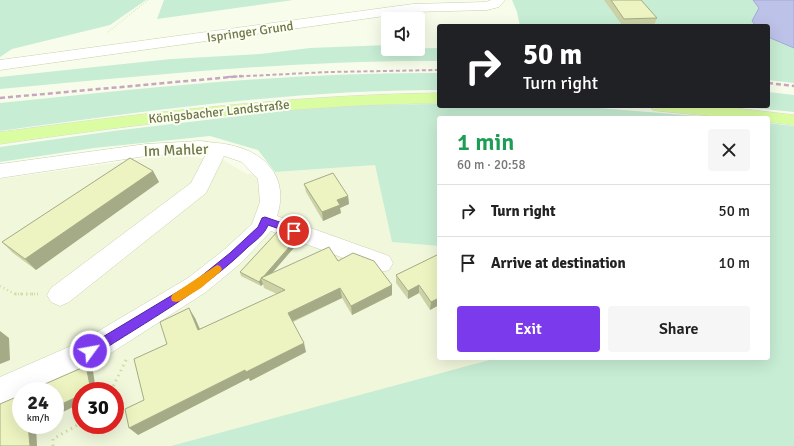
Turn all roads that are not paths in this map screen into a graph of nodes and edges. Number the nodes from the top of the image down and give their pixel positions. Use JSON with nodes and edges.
{"nodes":[{"id":1,"x":499,"y":0,"type":"edge"},
{"id":2,"x":0,"y":65,"type":"edge"},
{"id":3,"x":437,"y":98,"type":"edge"},
{"id":4,"x":682,"y":108,"type":"edge"},
{"id":5,"x":759,"y":116,"type":"edge"},
{"id":6,"x":770,"y":117,"type":"edge"},
{"id":7,"x":794,"y":120,"type":"edge"},
{"id":8,"x":0,"y":138,"type":"edge"},
{"id":9,"x":218,"y":149,"type":"junction"},
{"id":10,"x":0,"y":172,"type":"edge"},
{"id":11,"x":265,"y":220,"type":"junction"},
{"id":12,"x":381,"y":263,"type":"dead end"},
{"id":13,"x":60,"y":295,"type":"road end"},
{"id":14,"x":0,"y":391,"type":"edge"}],
"edges":[{"from":1,"to":2,"type":"street","name":"Ispringer Grund"},
{"from":3,"to":8,"type":"main road","name":"Königsbacher Landstraße"},
{"from":4,"to":5,"type":"main road"},
{"from":6,"to":7,"type":"main road"},
{"from":9,"to":10,"type":"street","name":"Im Mahler"},
{"from":9,"to":11,"type":"street","name":"Im Mahler"},
{"from":9,"to":13,"type":"street"},
{"from":11,"to":12,"type":"street"},
{"from":11,"to":14,"type":"street","name":"Im Mahler"}]}
